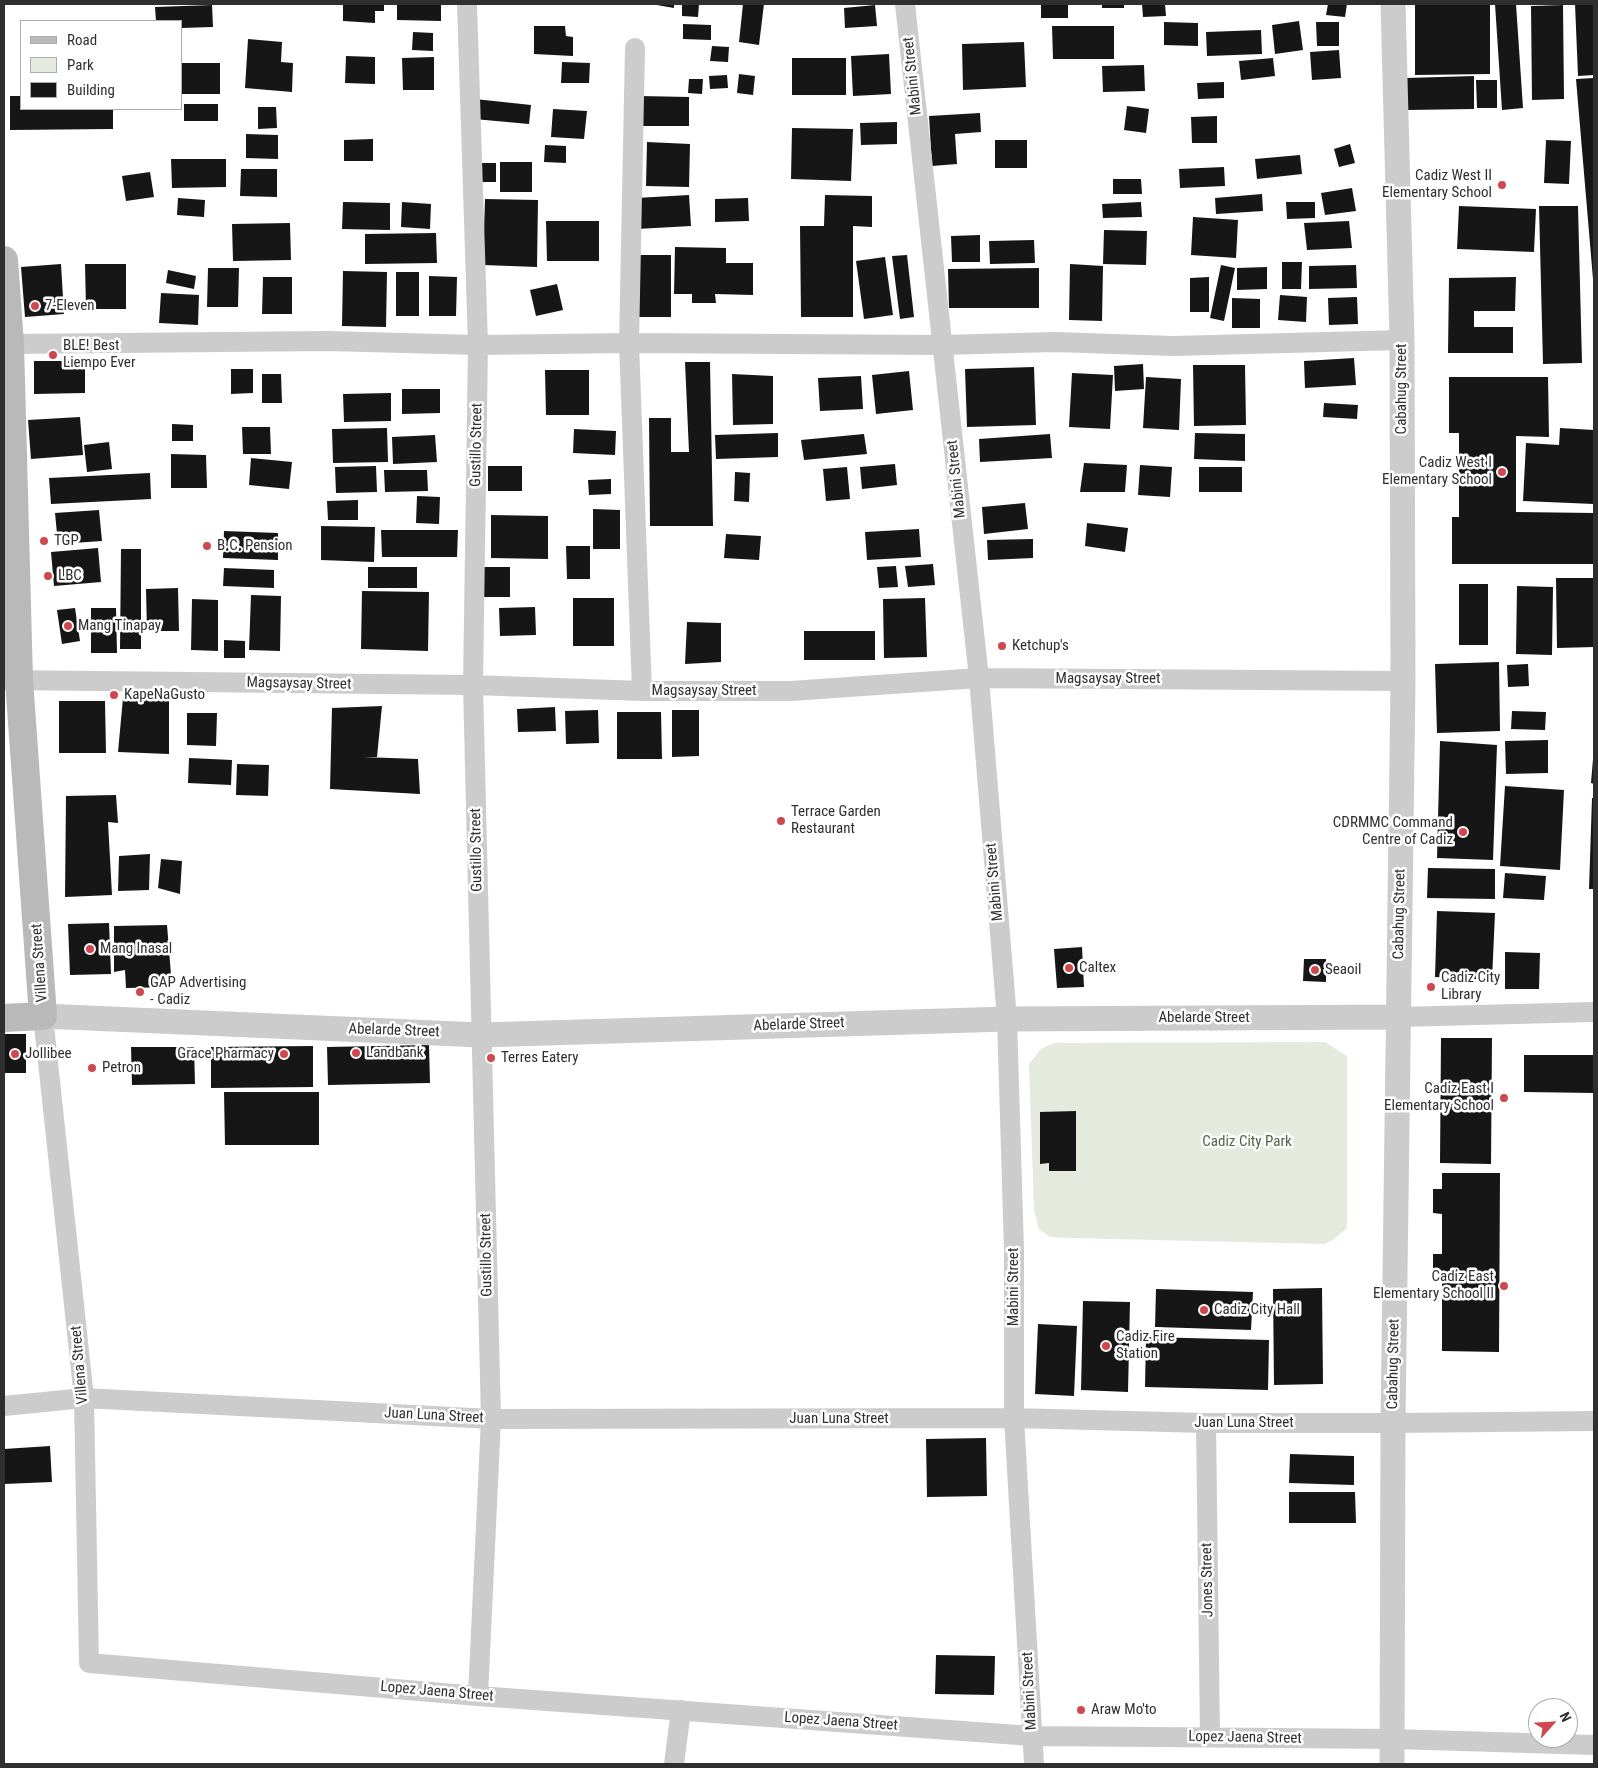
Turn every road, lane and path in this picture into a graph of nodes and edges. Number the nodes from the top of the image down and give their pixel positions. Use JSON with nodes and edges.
{"nodes":[{"id":1,"x":467,"y":4,"type":"edge"},
{"id":2,"x":905,"y":4,"type":"edge"},
{"id":3,"x":1392,"y":4,"type":"edge"},
{"id":4,"x":635,"y":48,"type":"dead end"},
{"id":5,"x":4,"y":260,"type":"edge"},
{"id":6,"x":1402,"y":340,"type":"junction"},
{"id":7,"x":629,"y":343,"type":"junction"},
{"id":8,"x":10,"y":344,"type":"junction"},
{"id":9,"x":478,"y":345,"type":"junction"},
{"id":10,"x":942,"y":345,"type":"junction"},
{"id":11,"x":979,"y":678,"type":"junction"},
{"id":12,"x":12,"y":680,"type":"edge"},
{"id":13,"x":1403,"y":681,"type":"junction"},
{"id":14,"x":473,"y":685,"type":"junction"},
{"id":15,"x":642,"y":691,"type":"junction"},
{"id":16,"x":1594,"y":1012,"type":"edge"},
{"id":17,"x":44,"y":1016,"type":"junction"},
{"id":18,"x":1399,"y":1017,"type":"junction"},
{"id":19,"x":4,"y":1018,"type":"edge"},
{"id":20,"x":1007,"y":1018,"type":"junction"},
{"id":21,"x":481,"y":1035,"type":"junction"},
{"id":22,"x":84,"y":1398,"type":"junction"},
{"id":23,"x":4,"y":1406,"type":"edge"},
{"id":24,"x":1014,"y":1418,"type":"junction"},
{"id":25,"x":491,"y":1419,"type":"junction"},
{"id":26,"x":1594,"y":1421,"type":"edge"},
{"id":27,"x":1206,"y":1423,"type":"junction"},
{"id":28,"x":1393,"y":1423,"type":"junction"},
{"id":29,"x":89,"y":1664,"type":"joint"},
{"id":30,"x":478,"y":1696,"type":"junction"},
{"id":31,"x":681,"y":1710,"type":"junction"},
{"id":32,"x":1032,"y":1736,"type":"junction"},
{"id":33,"x":1210,"y":1737,"type":"junction"},
{"id":34,"x":1393,"y":1740,"type":"junction"},
{"id":35,"x":1594,"y":1745,"type":"edge"},
{"id":36,"x":674,"y":1764,"type":"edge"},
{"id":37,"x":1034,"y":1764,"type":"edge"},
{"id":38,"x":1392,"y":1764,"type":"edge"}],
"edges":[{"from":1,"to":9,"type":"street","name":"Gustillo Street"},
{"from":2,"to":10,"type":"street","name":"Mabini Street"},
{"from":3,"to":6,"type":"street","name":"Cabahug Street"},
{"from":4,"to":7,"type":"street"},
{"from":5,"to":8,"type":"main road","name":"Villena Street"},
{"from":6,"to":10,"type":"street"},
{"from":6,"to":13,"type":"street","name":"Cabahug Street"},
{"from":7,"to":9,"type":"street"},
{"from":7,"to":10,"type":"street"},
{"from":7,"to":15,"type":"street"},
{"from":8,"to":9,"type":"street"},
{"from":8,"to":12,"type":"main road","name":"Villena Street"},
{"from":9,"to":14,"type":"street","name":"Gustillo Street"},
{"from":10,"to":11,"type":"street","name":"Mabini Street"},
{"from":11,"to":13,"type":"street","name":"Magsaysay Street"},
{"from":11,"to":15,"type":"street","name":"Magsaysay Street"},
{"from":11,"to":20,"type":"street","name":"Mabini Street"},
{"from":12,"to":14,"type":"street","name":"Magsaysay Street"},
{"from":12,"to":17,"type":"main road","name":"Villena Street"},
{"from":13,"to":18,"type":"street","name":"Cabahug Street"},
{"from":14,"to":15,"type":"street","name":"Magsaysay Street"},
{"from":14,"to":21,"type":"street","name":"Gustillo Street"},
{"from":16,"to":18,"type":"street","name":"Abelarde Street"},
{"from":17,"to":19,"type":"main road","name":"Abelarde Street"},
{"from":17,"to":21,"type":"street","name":"Abelarde Street"},
{"from":17,"to":22,"type":"street","name":"Villena Street"},
{"from":18,"to":20,"type":"street","name":"Abelarde Street"},
{"from":18,"to":28,"type":"street","name":"Cabahug Street"},
{"from":20,"to":21,"type":"street","name":"Abelarde Street"},
{"from":20,"to":24,"type":"street","name":"Mabini Street"},
{"from":21,"to":25,"type":"street","name":"Gustillo Street"},
{"from":22,"to":23,"type":"street","name":"Juan Luna Street"},
{"from":22,"to":25,"type":"street","name":"Juan Luna Street"},
{"from":22,"to":29,"type":"street","name":"Villena Street"},
{"from":24,"to":25,"type":"street","name":"Juan Luna Street"},
{"from":24,"to":27,"type":"street","name":"Juan Luna Street"},
{"from":24,"to":32,"type":"street","name":"Mabini Street"},
{"from":25,"to":30,"type":"street","name":"Gustillo Street"},
{"from":26,"to":28,"type":"street","name":"Juan Luna Street"},
{"from":27,"to":28,"type":"street","name":"Juan Luna Street"},
{"from":27,"to":33,"type":"street","name":"Jones Street"},
{"from":28,"to":34,"type":"street","name":"Cabahug Street"},
{"from":29,"to":30,"type":"street","name":"Lopez Jaena Street"},
{"from":30,"to":31,"type":"street","name":"Lopez Jaena Street"},
{"from":31,"to":32,"type":"street","name":"Lopez Jaena Street"},
{"from":31,"to":36,"type":"street"},
{"from":32,"to":33,"type":"street","name":"Lopez Jaena Street"},
{"from":32,"to":37,"type":"street","name":"Mabini Street"},
{"from":33,"to":34,"type":"street","name":"Lopez Jaena Street"},
{"from":34,"to":35,"type":"street","name":"Lopez Jaena Street"},
{"from":34,"to":38,"type":"street","name":"Cabahug Street"}]}
